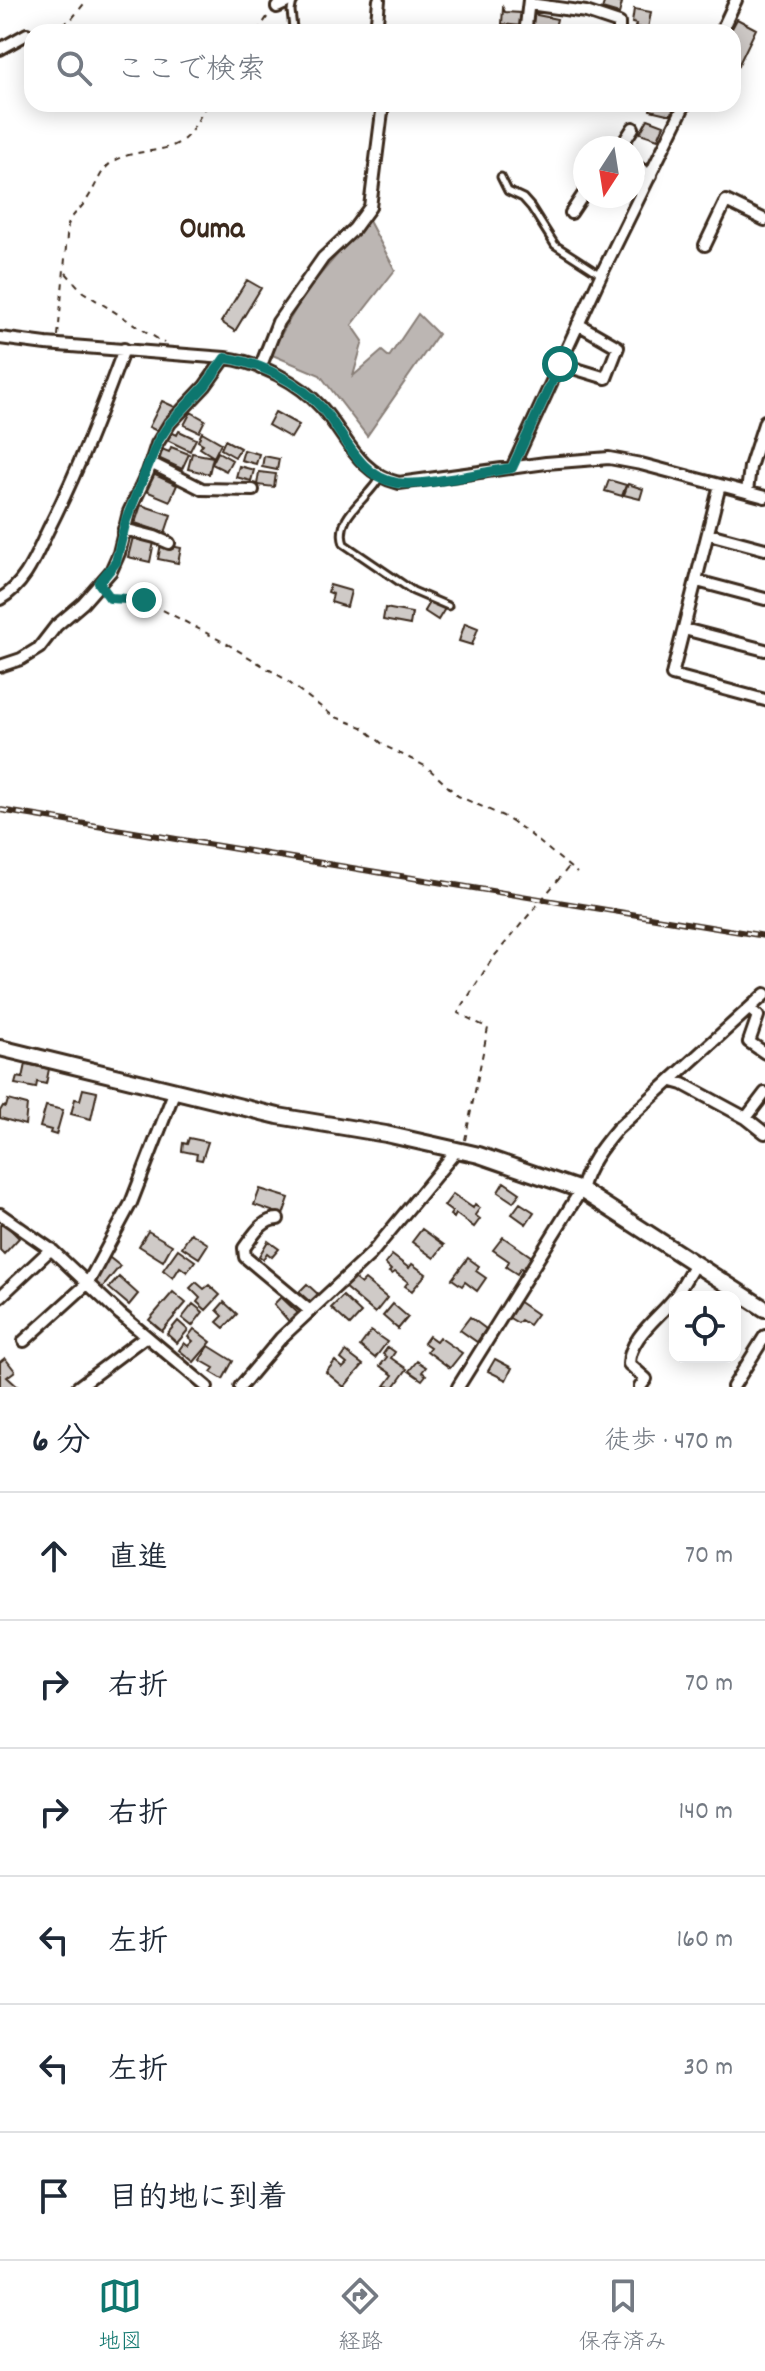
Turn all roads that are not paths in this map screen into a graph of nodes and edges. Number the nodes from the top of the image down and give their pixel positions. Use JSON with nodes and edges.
{"nodes":[{"id":1,"x":293,"y":0,"type":"edge"},
{"id":2,"x":379,"y":0,"type":"edge"},
{"id":3,"x":736,"y":0,"type":"edge"},
{"id":4,"x":529,"y":2,"type":"edge"},
{"id":5,"x":277,"y":7,"type":"road end"},
{"id":6,"x":293,"y":24,"type":"edge"},
{"id":7,"x":377,"y":24,"type":"edge"},
{"id":8,"x":526,"y":24,"type":"edge"},
{"id":9,"x":619,"y":24,"type":"edge"},
{"id":10,"x":725,"y":24,"type":"edge"},
{"id":11,"x":24,"y":37,"type":"edge"},
{"id":12,"x":0,"y":49,"type":"edge"},
{"id":13,"x":382,"y":112,"type":"edge"},
{"id":14,"x":681,"y":112,"type":"edge"},
{"id":15,"x":633,"y":128,"type":"dead end"},
{"id":16,"x":628,"y":136,"type":"edge"},
{"id":17,"x":645,"y":172,"type":"edge"},
{"id":18,"x":651,"y":175,"type":"junction"},
{"id":19,"x":501,"y":177,"type":"dead end"},
{"id":20,"x":574,"y":208,"type":"edge"},
{"id":21,"x":571,"y":213,"type":"dead end"},
{"id":22,"x":765,"y":220,"type":"edge"},
{"id":23,"x":705,"y":245,"type":"dead end"},
{"id":24,"x":601,"y":275,"type":"junction"},
{"id":25,"x":578,"y":324,"type":"junction"},
{"id":26,"x":0,"y":338,"type":"edge"},
{"id":27,"x":124,"y":349,"type":"junction"},
{"id":28,"x":225,"y":358,"type":"junction"},
{"id":29,"x":560,"y":364,"type":"junction"},
{"id":30,"x":260,"y":368,"type":"junction"},
{"id":31,"x":765,"y":421,"type":"edge"},
{"id":32,"x":151,"y":463,"type":"junction"},
{"id":33,"x":512,"y":468,"type":"junction"},
{"id":34,"x":380,"y":476,"type":"junction"},
{"id":35,"x":720,"y":485,"type":"junction"},
{"id":36,"x":253,"y":490,"type":"dead end"},
{"id":37,"x":747,"y":492,"type":"junction"},
{"id":38,"x":765,"y":497,"type":"edge"},
{"id":39,"x":124,"y":529,"type":"junction"},
{"id":40,"x":709,"y":534,"type":"junction"},
{"id":41,"x":169,"y":543,"type":"dead end"},
{"id":42,"x":765,"y":549,"type":"edge"},
{"id":43,"x":697,"y":581,"type":"junction"},
{"id":44,"x":0,"y":599,"type":"edge"},
{"id":45,"x":765,"y":599,"type":"edge"},
{"id":46,"x":448,"y":606,"type":"dead end"},
{"id":47,"x":684,"y":629,"type":"junction"},
{"id":48,"x":765,"y":650,"type":"edge"},
{"id":49,"x":0,"y":666,"type":"edge"},
{"id":50,"x":765,"y":700,"type":"edge"},
{"id":51,"x":765,"y":994,"type":"edge"},
{"id":52,"x":750,"y":1009,"type":"junction"},
{"id":53,"x":0,"y":1048,"type":"edge"},
{"id":54,"x":765,"y":1053,"type":"edge"},
{"id":55,"x":672,"y":1081,"type":"junction"},
{"id":56,"x":175,"y":1090,"type":"junction"},
{"id":57,"x":765,"y":1093,"type":"edge"},
{"id":58,"x":746,"y":1118,"type":"junction"},
{"id":59,"x":765,"y":1133,"type":"edge"},
{"id":60,"x":457,"y":1150,"type":"junction"},
{"id":61,"x":581,"y":1190,"type":"junction"},
{"id":62,"x":0,"y":1214,"type":"edge"},
{"id":63,"x":278,"y":1219,"type":"dead end"},
{"id":64,"x":51,"y":1249,"type":"junction"},
{"id":65,"x":695,"y":1264,"type":"junction"},
{"id":66,"x":88,"y":1283,"type":"junction"},
{"id":67,"x":0,"y":1297,"type":"edge"},
{"id":68,"x":765,"y":1309,"type":"edge"},
{"id":69,"x":310,"y":1311,"type":"junction"},
{"id":70,"x":146,"y":1336,"type":"junction"},
{"id":71,"x":765,"y":1336,"type":"edge"},
{"id":72,"x":24,"y":1341,"type":"dead end"},
{"id":73,"x":78,"y":1387,"type":"edge"},
{"id":74,"x":207,"y":1387,"type":"edge"},
{"id":75,"x":240,"y":1387,"type":"edge"},
{"id":76,"x":458,"y":1387,"type":"edge"},
{"id":77,"x":640,"y":1387,"type":"edge"},
{"id":78,"x":733,"y":1387,"type":"edge"}],
"edges":[{"from":1,"to":5,"type":"street"},
{"from":1,"to":6,"type":"lane"},
{"from":2,"to":7,"type":"street"},
{"from":3,"to":10,"type":"street"},
{"from":4,"to":8,"type":"street"},
{"from":4,"to":9,"type":"street"},
{"from":11,"to":12,"type":"street"},
{"from":13,"to":30,"type":"street"},
{"from":14,"to":18,"type":"street"},
{"from":15,"to":16,"type":"street"},
{"from":17,"to":18,"type":"street"},
{"from":18,"to":24,"type":"street"},
{"from":19,"to":24,"type":"lane"},
{"from":20,"to":21,"type":"street"},
{"from":22,"to":23,"type":"street"},
{"from":24,"to":25,"type":"street"},
{"from":25,"to":29,"type":"street"},
{"from":25,"to":29,"type":"street"},
{"from":26,"to":27,"type":"street"},
{"from":27,"to":28,"type":"street"},
{"from":27,"to":44,"type":"street"},
{"from":28,"to":30,"type":"street"},
{"from":28,"to":32,"type":"street"},
{"from":29,"to":33,"type":"street"},
{"from":30,"to":34,"type":"street"},
{"from":31,"to":37,"type":"street"},
{"from":32,"to":36,"type":"street"},
{"from":32,"to":39,"type":"street"},
{"from":33,"to":34,"type":"street"},
{"from":33,"to":35,"type":"street"},
{"from":34,"to":46,"type":"lane"},
{"from":35,"to":37,"type":"street"},
{"from":35,"to":40,"type":"street"},
{"from":37,"to":38,"type":"street"},
{"from":39,"to":41,"type":"street"},
{"from":39,"to":49,"type":"street"},
{"from":40,"to":42,"type":"street"},
{"from":40,"to":43,"type":"street"},
{"from":43,"to":45,"type":"street"},
{"from":43,"to":47,"type":"street"},
{"from":47,"to":48,"type":"street"},
{"from":47,"to":50,"type":"street"},
{"from":51,"to":52,"type":"street"},
{"from":52,"to":54,"type":"street"},
{"from":52,"to":55,"type":"street"},
{"from":53,"to":56,"type":"street"},
{"from":55,"to":58,"type":"street"},
{"from":55,"to":61,"type":"street"},
{"from":56,"to":60,"type":"street"},
{"from":56,"to":66,"type":"street"},
{"from":57,"to":58,"type":"street"},
{"from":58,"to":59,"type":"street"},
{"from":60,"to":61,"type":"street"},
{"from":60,"to":69,"type":"street"},
{"from":61,"to":65,"type":"street"},
{"from":61,"to":76,"type":"street"},
{"from":62,"to":64,"type":"street"},
{"from":63,"to":69,"type":"street"},
{"from":64,"to":66,"type":"street"},
{"from":64,"to":67,"type":"street"},
{"from":65,"to":68,"type":"street"},
{"from":65,"to":77,"type":"street"},
{"from":66,"to":70,"type":"street"},
{"from":66,"to":72,"type":"street"},
{"from":69,"to":75,"type":"street"},
{"from":70,"to":73,"type":"street"},
{"from":70,"to":74,"type":"street"},
{"from":71,"to":78,"type":"street"}]}
